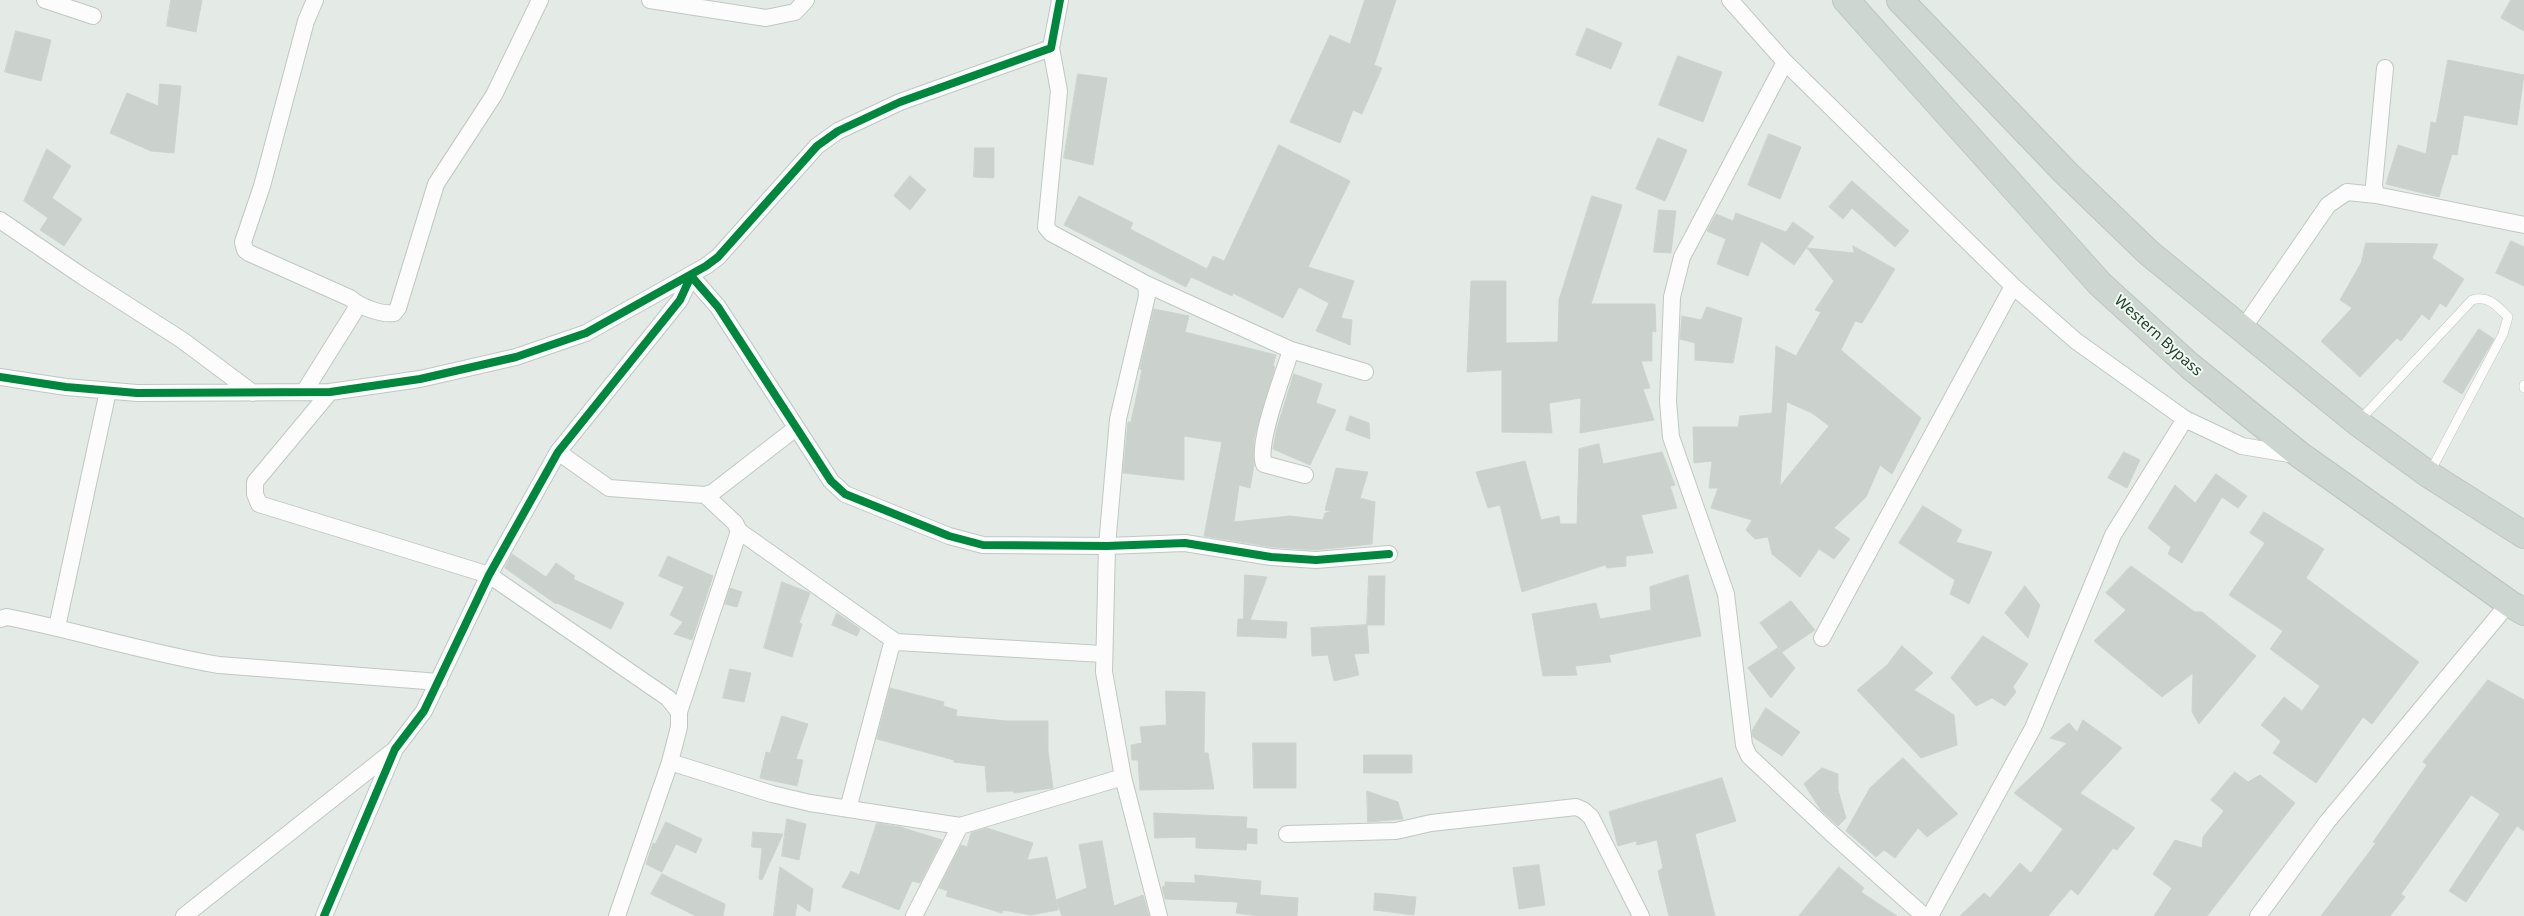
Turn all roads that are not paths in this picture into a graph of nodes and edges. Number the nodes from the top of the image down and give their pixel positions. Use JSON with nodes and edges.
{"nodes":[{"id":1,"x":44,"y":0,"type":"edge"},
{"id":2,"x":315,"y":0,"type":"edge"},
{"id":3,"x":540,"y":0,"type":"edge"},
{"id":4,"x":650,"y":0,"type":"edge"},
{"id":5,"x":806,"y":0,"type":"edge"},
{"id":6,"x":1060,"y":0,"type":"edge"},
{"id":7,"x":1730,"y":0,"type":"edge"},
{"id":8,"x":1846,"y":0,"type":"edge"},
{"id":9,"x":1900,"y":0,"type":"edge"},
{"id":10,"x":93,"y":16,"type":"dead end"},
{"id":11,"x":1051,"y":48,"type":"junction"},
{"id":12,"x":1785,"y":62,"type":"junction"},
{"id":13,"x":2385,"y":68,"type":"dead end"},
{"id":14,"x":2376,"y":195,"type":"junction"},
{"id":15,"x":0,"y":220,"type":"edge"},
{"id":16,"x":2524,"y":225,"type":"edge"},
{"id":17,"x":691,"y":276,"type":"junction"},
{"id":18,"x":1146,"y":284,"type":"junction"},
{"id":19,"x":2013,"y":286,"type":"junction"},
{"id":20,"x":356,"y":303,"type":"junction"},
{"id":21,"x":2242,"y":330,"type":"junction"},
{"id":22,"x":1291,"y":350,"type":"junction"},
{"id":23,"x":1365,"y":372,"type":"dead end"},
{"id":24,"x":0,"y":377,"type":"edge"},
{"id":25,"x":108,"y":391,"type":"junction"},
{"id":26,"x":304,"y":392,"type":"junction"},
{"id":27,"x":330,"y":392,"type":"junction"},
{"id":28,"x":253,"y":393,"type":"junction"},
{"id":29,"x":2185,"y":419,"type":"junction"},
{"id":30,"x":2358,"y":423,"type":"junction"},
{"id":31,"x":796,"y":428,"type":"junction"},
{"id":32,"x":558,"y":452,"type":"junction"},
{"id":33,"x":2300,"y":455,"type":"junction"},
{"id":34,"x":2428,"y":474,"type":"junction"},
{"id":35,"x":1305,"y":475,"type":"dead end"},
{"id":36,"x":706,"y":494,"type":"junction"},
{"id":37,"x":739,"y":531,"type":"junction"},
{"id":38,"x":2524,"y":535,"type":"edge"},
{"id":39,"x":1107,"y":546,"type":"junction"},
{"id":40,"x":1389,"y":554,"type":"dead end"},
{"id":41,"x":490,"y":575,"type":"junction"},
{"id":42,"x":2516,"y":607,"type":"edge"},
{"id":43,"x":0,"y":619,"type":"edge"},
{"id":44,"x":57,"y":627,"type":"junction"},
{"id":45,"x":1822,"y":638,"type":"dead end"},
{"id":46,"x":896,"y":642,"type":"junction"},
{"id":47,"x":1103,"y":654,"type":"junction"},
{"id":48,"x":439,"y":682,"type":"junction"},
{"id":49,"x":680,"y":712,"type":"junction"},
{"id":50,"x":395,"y":749,"type":"junction"},
{"id":51,"x":670,"y":762,"type":"junction"},
{"id":52,"x":1123,"y":777,"type":"junction"},
{"id":53,"x":848,"y":809,"type":"junction"},
{"id":54,"x":960,"y":826,"type":"junction"},
{"id":55,"x":1287,"y":834,"type":"dead end"},
{"id":56,"x":184,"y":916,"type":"edge"},
{"id":57,"x":324,"y":916,"type":"edge"},
{"id":58,"x":616,"y":916,"type":"edge"},
{"id":59,"x":914,"y":916,"type":"edge"},
{"id":60,"x":1159,"y":916,"type":"edge"},
{"id":61,"x":1640,"y":916,"type":"edge"},
{"id":62,"x":1924,"y":916,"type":"edge"},
{"id":63,"x":1930,"y":916,"type":"edge"},
{"id":64,"x":2258,"y":916,"type":"edge"}],
"edges":[{"from":1,"to":10,"type":"street"},
{"from":2,"to":20,"type":"street"},
{"from":3,"to":20,"type":"street"},
{"from":4,"to":5,"type":"street"},
{"from":6,"to":11,"type":"street"},
{"from":7,"to":12,"type":"street"},
{"from":8,"to":33,"type":"main road","name":"Western Bypass"},
{"from":9,"to":21,"type":"main road"},
{"from":11,"to":17,"type":"street"},
{"from":11,"to":18,"type":"street"},
{"from":12,"to":19,"type":"street"},
{"from":12,"to":62,"type":"street"},
{"from":13,"to":14,"type":"street"},
{"from":14,"to":16,"type":"street"},
{"from":14,"to":21,"type":"street"},
{"from":15,"to":28,"type":"street"},
{"from":17,"to":27,"type":"street"},
{"from":17,"to":31,"type":"street"},
{"from":17,"to":32,"type":"street"},
{"from":18,"to":22,"type":"street"},
{"from":18,"to":39,"type":"street"},
{"from":19,"to":29,"type":"street"},
{"from":19,"to":45,"type":"street"},
{"from":20,"to":26,"type":"street"},
{"from":21,"to":30,"type":"main road"},
{"from":22,"to":23,"type":"street"},
{"from":22,"to":35,"type":"street"},
{"from":24,"to":25,"type":"street"},
{"from":25,"to":28,"type":"street"},
{"from":25,"to":44,"type":"street"},
{"from":26,"to":27,"type":"street"},
{"from":26,"to":28,"type":"street"},
{"from":27,"to":41,"type":"street"},
{"from":29,"to":33,"type":"street"},
{"from":29,"to":63,"type":"street"},
{"from":30,"to":34,"type":"main road"},
{"from":30,"to":34,"type":"lane"},
{"from":31,"to":36,"type":"street"},
{"from":31,"to":39,"type":"street"},
{"from":32,"to":36,"type":"street"},
{"from":32,"to":41,"type":"street"},
{"from":33,"to":42,"type":"main road","name":"Western Bypass"},
{"from":34,"to":38,"type":"main road"},
{"from":36,"to":37,"type":"street"},
{"from":37,"to":46,"type":"street"},
{"from":37,"to":49,"type":"street"},
{"from":39,"to":40,"type":"street"},
{"from":39,"to":47,"type":"street"},
{"from":41,"to":48,"type":"street"},
{"from":41,"to":49,"type":"street"},
{"from":42,"to":64,"type":"street"},
{"from":43,"to":44,"type":"street"},
{"from":44,"to":48,"type":"street"},
{"from":46,"to":47,"type":"street"},
{"from":46,"to":53,"type":"street"},
{"from":47,"to":52,"type":"street"},
{"from":48,"to":50,"type":"street"},
{"from":49,"to":51,"type":"street"},
{"from":50,"to":56,"type":"street"},
{"from":50,"to":57,"type":"street"},
{"from":51,"to":53,"type":"street"},
{"from":51,"to":58,"type":"street"},
{"from":52,"to":54,"type":"street"},
{"from":52,"to":60,"type":"street"},
{"from":53,"to":54,"type":"street"},
{"from":54,"to":59,"type":"street"},
{"from":55,"to":61,"type":"street"}]}
